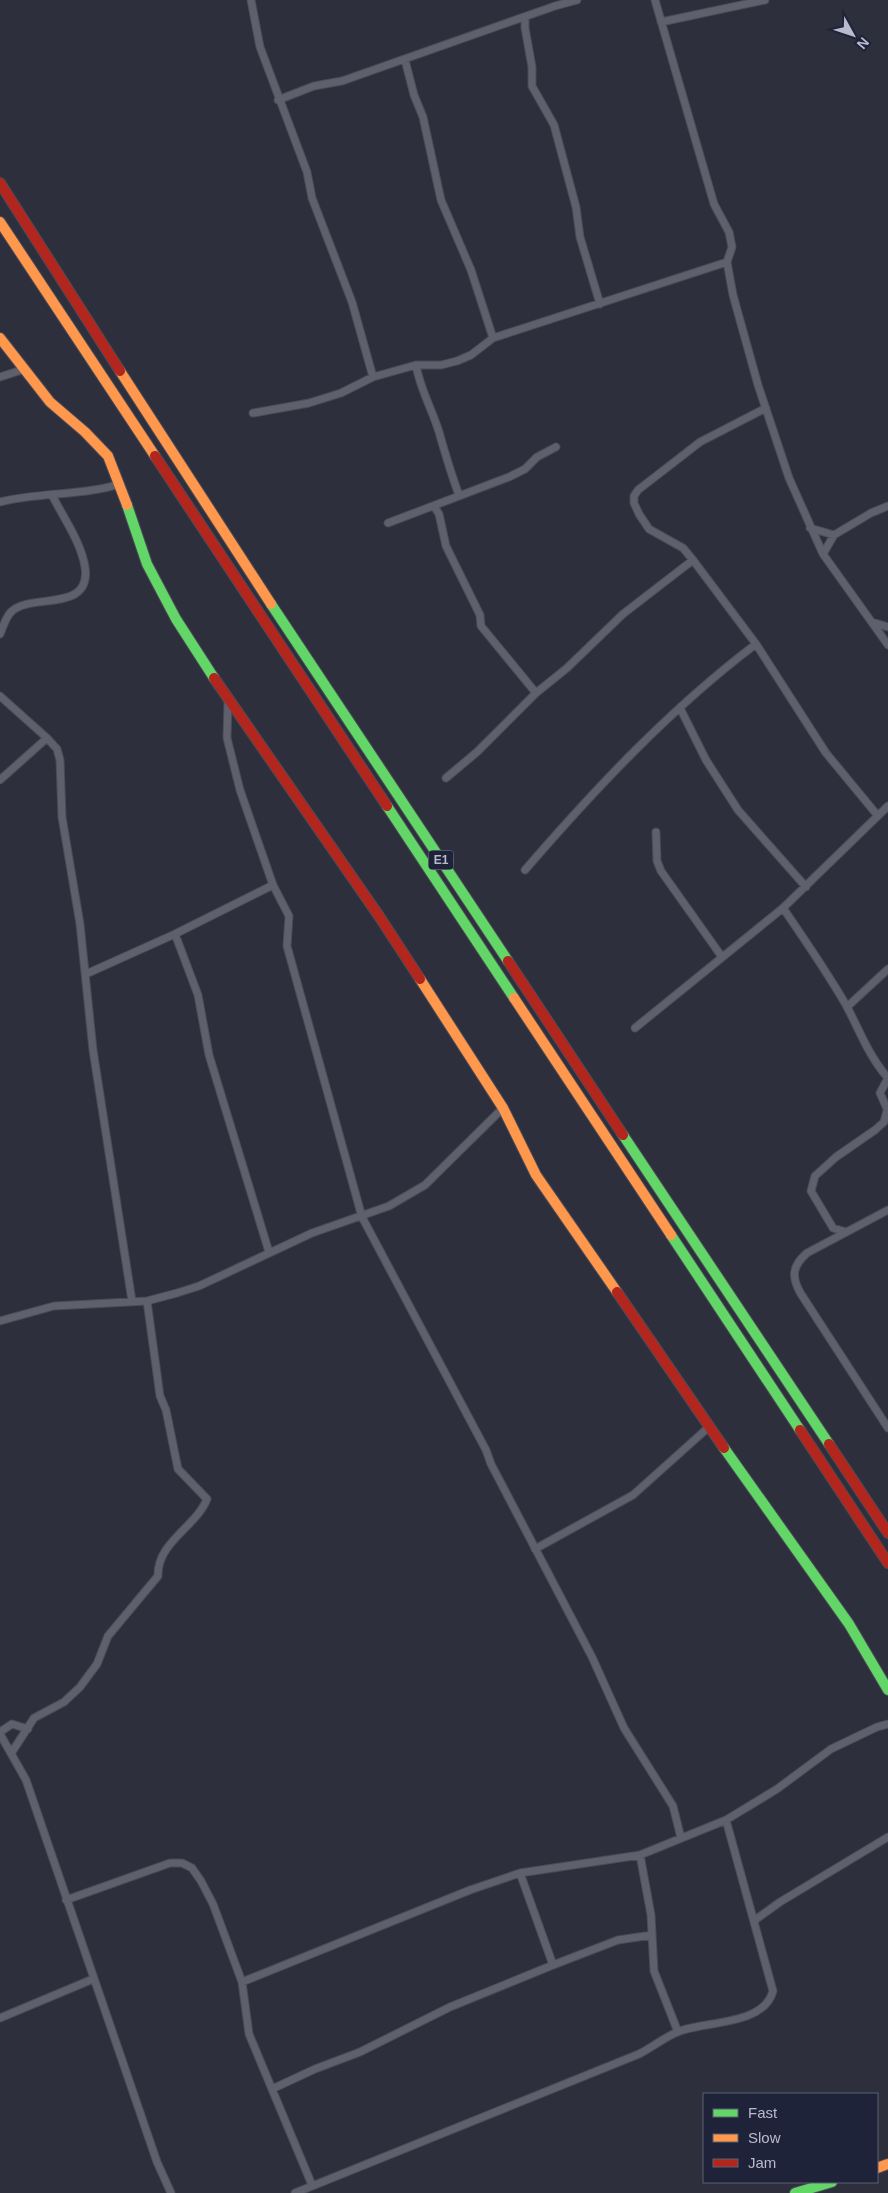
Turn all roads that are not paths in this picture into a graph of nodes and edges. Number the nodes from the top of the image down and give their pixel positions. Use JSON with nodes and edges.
{"nodes":[{"id":1,"x":251,"y":0,"type":"edge"},
{"id":2,"x":577,"y":0,"type":"edge"},
{"id":3,"x":655,"y":0,"type":"edge"},
{"id":4,"x":765,"y":0,"type":"edge"},
{"id":5,"x":525,"y":18,"type":"junction"},
{"id":6,"x":661,"y":22,"type":"junction"},
{"id":7,"x":405,"y":60,"type":"junction"},
{"id":8,"x":278,"y":100,"type":"junction"},
{"id":9,"x":0,"y":183,"type":"edge"},
{"id":10,"x":0,"y":222,"type":"edge"},
{"id":11,"x":727,"y":262,"type":"junction"},
{"id":12,"x":600,"y":304,"type":"junction"},
{"id":13,"x":0,"y":338,"type":"edge"},
{"id":14,"x":493,"y":338,"type":"junction"},
{"id":15,"x":416,"y":366,"type":"junction"},
{"id":16,"x":24,"y":369,"type":"junction"},
{"id":17,"x":0,"y":377,"type":"edge"},
{"id":18,"x":373,"y":378,"type":"junction"},
{"id":19,"x":766,"y":408,"type":"junction"},
{"id":20,"x":253,"y":413,"type":"dead end"},
{"id":21,"x":556,"y":447,"type":"dead end"},
{"id":22,"x":120,"y":484,"type":"junction"},
{"id":23,"x":52,"y":494,"type":"junction"},
{"id":24,"x":459,"y":495,"type":"junction"},
{"id":25,"x":0,"y":502,"type":"edge"},
{"id":26,"x":434,"y":506,"type":"junction"},
{"id":27,"x":888,"y":506,"type":"edge"},
{"id":28,"x":388,"y":523,"type":"dead end"},
{"id":29,"x":810,"y":528,"type":"junction"},
{"id":30,"x":834,"y":535,"type":"junction"},
{"id":31,"x":823,"y":554,"type":"junction"},
{"id":32,"x":693,"y":560,"type":"junction"},
{"id":33,"x":871,"y":621,"type":"junction"},
{"id":34,"x":888,"y":627,"type":"edge"},
{"id":35,"x":0,"y":634,"type":"edge"},
{"id":36,"x":887,"y":641,"type":"edge"},
{"id":37,"x":756,"y":644,"type":"junction"},
{"id":38,"x":536,"y":693,"type":"junction"},
{"id":39,"x":0,"y":696,"type":"edge"},
{"id":40,"x":228,"y":700,"type":"junction"},
{"id":41,"x":680,"y":708,"type":"junction"},
{"id":42,"x":47,"y":738,"type":"junction"},
{"id":43,"x":446,"y":778,"type":"dead end"},
{"id":44,"x":0,"y":780,"type":"edge"},
{"id":45,"x":888,"y":806,"type":"edge"},
{"id":46,"x":878,"y":816,"type":"junction"},
{"id":47,"x":656,"y":832,"type":"dead end"},
{"id":48,"x":525,"y":870,"type":"dead end"},
{"id":49,"x":273,"y":885,"type":"junction"},
{"id":50,"x":806,"y":887,"type":"junction"},
{"id":51,"x":784,"y":908,"type":"junction"},
{"id":52,"x":174,"y":934,"type":"junction"},
{"id":53,"x":722,"y":957,"type":"junction"},
{"id":54,"x":888,"y":969,"type":"edge"},
{"id":55,"x":86,"y":974,"type":"junction"},
{"id":56,"x":847,"y":1007,"type":"junction"},
{"id":57,"x":635,"y":1028,"type":"dead end"},
{"id":58,"x":888,"y":1078,"type":"edge"},
{"id":59,"x":504,"y":1108,"type":"junction"},
{"id":60,"x":888,"y":1111,"type":"edge"},
{"id":61,"x":888,"y":1210,"type":"edge"},
{"id":62,"x":362,"y":1217,"type":"junction"},
{"id":63,"x":847,"y":1232,"type":"junction"},
{"id":64,"x":268,"y":1252,"type":"junction"},
{"id":65,"x":132,"y":1301,"type":"junction"},
{"id":66,"x":147,"y":1301,"type":"junction"},
{"id":67,"x":0,"y":1321,"type":"edge"},
{"id":68,"x":710,"y":1426,"type":"junction"},
{"id":69,"x":888,"y":1428,"type":"edge"},
{"id":70,"x":888,"y":1533,"type":"edge"},
{"id":71,"x":535,"y":1549,"type":"junction"},
{"id":72,"x":888,"y":1563,"type":"edge"},
{"id":73,"x":888,"y":1690,"type":"edge"},
{"id":74,"x":888,"y":1724,"type":"edge"},
{"id":75,"x":28,"y":1728,"type":"junction"},
{"id":76,"x":0,"y":1733,"type":"edge"},
{"id":77,"x":12,"y":1752,"type":"junction"},
{"id":78,"x":726,"y":1820,"type":"junction"},
{"id":79,"x":888,"y":1837,"type":"edge"},
{"id":80,"x":681,"y":1838,"type":"junction"},
{"id":81,"x":640,"y":1855,"type":"junction"},
{"id":82,"x":520,"y":1873,"type":"junction"},
{"id":83,"x":66,"y":1900,"type":"junction"},
{"id":84,"x":755,"y":1920,"type":"junction"},
{"id":85,"x":652,"y":1936,"type":"junction"},
{"id":86,"x":553,"y":1965,"type":"junction"},
{"id":87,"x":93,"y":1979,"type":"junction"},
{"id":88,"x":242,"y":1982,"type":"junction"},
{"id":89,"x":0,"y":2018,"type":"edge"},
{"id":90,"x":678,"y":2032,"type":"junction"},
{"id":91,"x":272,"y":2089,"type":"junction"},
{"id":92,"x":829,"y":2183,"type":"edge"},
{"id":93,"x":312,"y":2185,"type":"junction"},
{"id":94,"x":171,"y":2193,"type":"edge"},
{"id":95,"x":295,"y":2193,"type":"edge"},
{"id":96,"x":795,"y":2193,"type":"edge"}],
"edges":[{"from":1,"to":8,"type":"street"},
{"from":2,"to":5,"type":"street"},
{"from":3,"to":6,"type":"street"},
{"from":4,"to":6,"type":"street"},
{"from":5,"to":7,"type":"street"},
{"from":5,"to":12,"type":"street"},
{"from":6,"to":11,"type":"street"},
{"from":7,"to":8,"type":"street"},
{"from":7,"to":14,"type":"street"},
{"from":8,"to":18,"type":"street"},
{"from":9,"to":70,"type":"main road","number":"E1"},
{"from":10,"to":72,"type":"main road","number":"E1"},
{"from":11,"to":12,"type":"street"},
{"from":11,"to":19,"type":"street"},
{"from":12,"to":14,"type":"street"},
{"from":13,"to":16,"type":"main road"},
{"from":14,"to":15,"type":"street"},
{"from":15,"to":18,"type":"street"},
{"from":15,"to":24,"type":"street"},
{"from":16,"to":17,"type":"street"},
{"from":16,"to":22,"type":"main road"},
{"from":18,"to":20,"type":"street"},
{"from":19,"to":29,"type":"street"},
{"from":19,"to":32,"type":"street"},
{"from":21,"to":24,"type":"street"},
{"from":22,"to":23,"type":"street"},
{"from":22,"to":40,"type":"main road"},
{"from":23,"to":25,"type":"street"},
{"from":23,"to":35,"type":"street"},
{"from":24,"to":26,"type":"street"},
{"from":26,"to":28,"type":"street"},
{"from":26,"to":38,"type":"street"},
{"from":27,"to":30,"type":"street"},
{"from":29,"to":30,"type":"street"},
{"from":29,"to":31,"type":"street"},
{"from":30,"to":31,"type":"street"},
{"from":31,"to":33,"type":"street"},
{"from":32,"to":37,"type":"street"},
{"from":32,"to":38,"type":"street"},
{"from":33,"to":34,"type":"street"},
{"from":33,"to":36,"type":"street"},
{"from":37,"to":41,"type":"street"},
{"from":37,"to":46,"type":"street"},
{"from":38,"to":43,"type":"street"},
{"from":39,"to":42,"type":"street"},
{"from":40,"to":49,"type":"street"},
{"from":40,"to":59,"type":"main road"},
{"from":41,"to":48,"type":"street"},
{"from":41,"to":50,"type":"street"},
{"from":42,"to":44,"type":"street"},
{"from":42,"to":55,"type":"street"},
{"from":45,"to":46,"type":"street"},
{"from":46,"to":50,"type":"street"},
{"from":47,"to":53,"type":"street"},
{"from":49,"to":52,"type":"street"},
{"from":49,"to":62,"type":"street"},
{"from":50,"to":51,"type":"street"},
{"from":51,"to":53,"type":"street"},
{"from":51,"to":56,"type":"street"},
{"from":52,"to":55,"type":"street"},
{"from":52,"to":64,"type":"street"},
{"from":53,"to":57,"type":"street"},
{"from":54,"to":56,"type":"street"},
{"from":55,"to":65,"type":"street"},
{"from":56,"to":58,"type":"street"},
{"from":58,"to":60,"type":"street"},
{"from":59,"to":62,"type":"street"},
{"from":59,"to":68,"type":"main road"},
{"from":60,"to":63,"type":"street"},
{"from":61,"to":63,"type":"street"},
{"from":62,"to":64,"type":"street"},
{"from":62,"to":71,"type":"street"},
{"from":63,"to":69,"type":"street"},
{"from":64,"to":66,"type":"street"},
{"from":65,"to":66,"type":"street"},
{"from":65,"to":67,"type":"street"},
{"from":66,"to":75,"type":"street"},
{"from":68,"to":71,"type":"street"},
{"from":68,"to":73,"type":"main road"},
{"from":71,"to":80,"type":"street"},
{"from":74,"to":78,"type":"street"},
{"from":75,"to":76,"type":"street"},
{"from":75,"to":77,"type":"street"},
{"from":76,"to":77,"type":"street"},
{"from":77,"to":83,"type":"street"},
{"from":78,"to":80,"type":"street"},
{"from":78,"to":84,"type":"street"},
{"from":79,"to":84,"type":"street"},
{"from":80,"to":81,"type":"street"},
{"from":81,"to":82,"type":"street"},
{"from":81,"to":85,"type":"street"},
{"from":82,"to":86,"type":"street"},
{"from":82,"to":88,"type":"street"},
{"from":83,"to":87,"type":"street"},
{"from":83,"to":88,"type":"street"},
{"from":84,"to":90,"type":"street"},
{"from":85,"to":86,"type":"street"},
{"from":85,"to":90,"type":"street"},
{"from":86,"to":91,"type":"street"},
{"from":87,"to":89,"type":"street"},
{"from":87,"to":94,"type":"street"},
{"from":88,"to":91,"type":"street"},
{"from":90,"to":93,"type":"street"},
{"from":91,"to":93,"type":"street"},
{"from":92,"to":96,"type":"main road"},
{"from":93,"to":95,"type":"street"}]}
